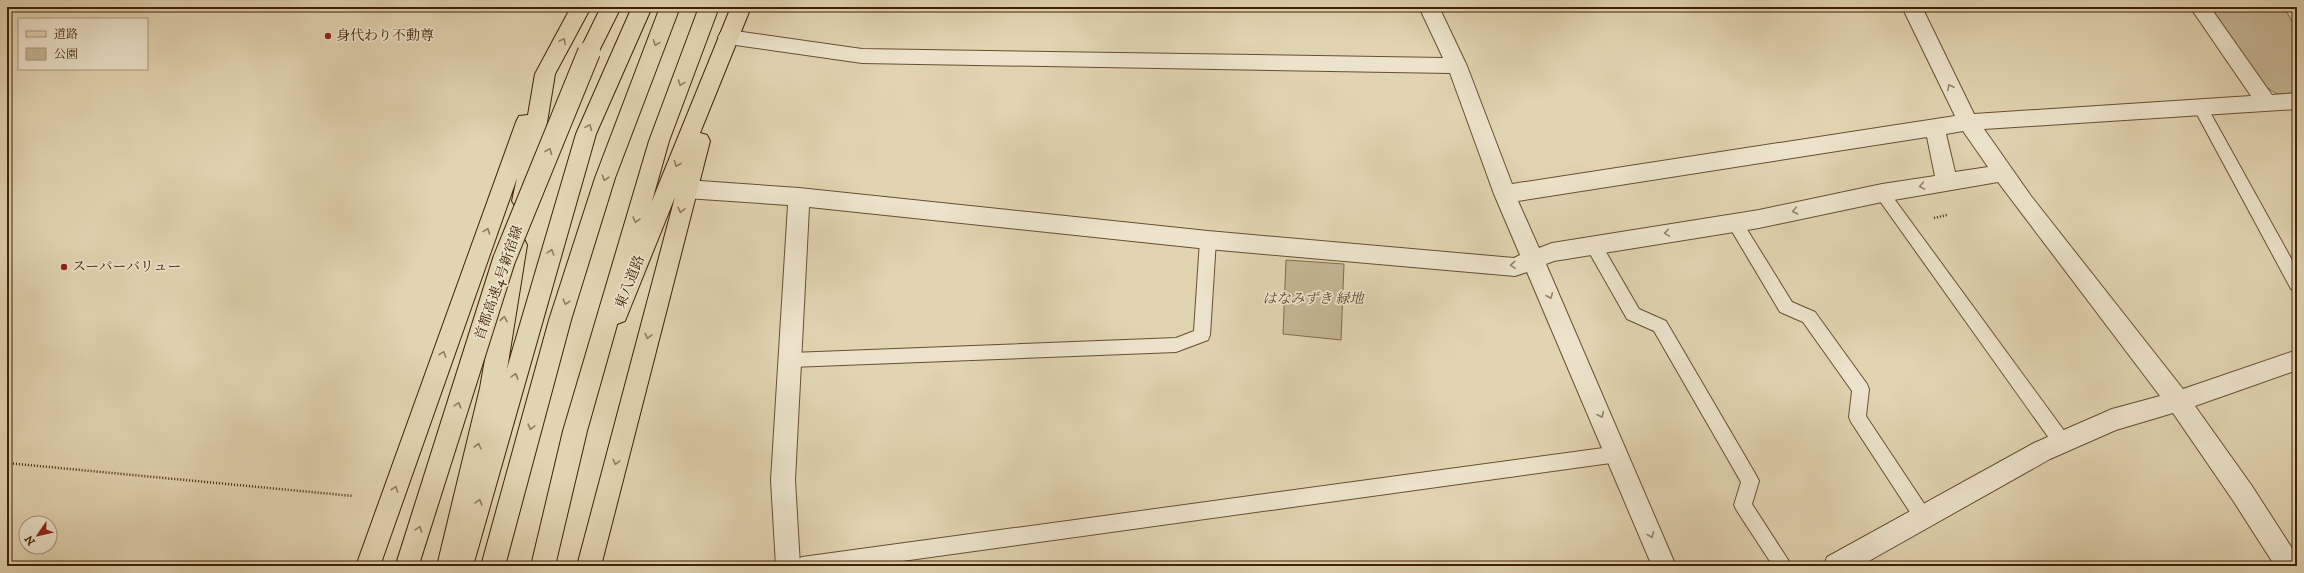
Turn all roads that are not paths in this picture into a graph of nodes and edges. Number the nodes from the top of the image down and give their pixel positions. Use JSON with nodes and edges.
{"nodes":[{"id":1,"x":581,"y":7,"type":"edge"},
{"id":2,"x":611,"y":7,"type":"edge"},
{"id":3,"x":642,"y":7,"type":"edge"},
{"id":4,"x":670,"y":7,"type":"edge"},
{"id":5,"x":709,"y":7,"type":"edge"},
{"id":6,"x":741,"y":7,"type":"edge"},
{"id":7,"x":1912,"y":7,"type":"edge"},
{"id":8,"x":2200,"y":7,"type":"edge"},
{"id":9,"x":1431,"y":12,"type":"edge"},
{"id":10,"x":728,"y":37,"type":"junction"},
{"id":11,"x":1457,"y":66,"type":"junction"},
{"id":12,"x":545,"y":74,"type":"junction"},
{"id":13,"x":2297,"y":101,"type":"edge"},
{"id":14,"x":2266,"y":102,"type":"junction"},
{"id":15,"x":2200,"y":107,"type":"junction"},
{"id":16,"x":1968,"y":122,"type":"junction"},
{"id":17,"x":1935,"y":128,"type":"junction"},
{"id":18,"x":2002,"y":173,"type":"junction"},
{"id":19,"x":1947,"y":182,"type":"junction"},
{"id":20,"x":686,"y":189,"type":"junction"},
{"id":21,"x":1882,"y":193,"type":"junction"},
{"id":22,"x":1505,"y":194,"type":"junction"},
{"id":23,"x":799,"y":197,"type":"junction"},
{"id":24,"x":1735,"y":223,"type":"junction"},
{"id":25,"x":1208,"y":240,"type":"junction"},
{"id":26,"x":1593,"y":245,"type":"junction"},
{"id":27,"x":1535,"y":260,"type":"junction"},
{"id":28,"x":2297,"y":284,"type":"edge"},
{"id":29,"x":791,"y":360,"type":"junction"},
{"id":30,"x":2297,"y":360,"type":"edge"},
{"id":31,"x":2178,"y":401,"type":"junction"},
{"id":32,"x":2062,"y":442,"type":"junction"},
{"id":33,"x":1618,"y":454,"type":"junction"},
{"id":34,"x":1923,"y":517,"type":"junction"},
{"id":35,"x":368,"y":566,"type":"edge"},
{"id":36,"x":407,"y":566,"type":"edge"},
{"id":37,"x":449,"y":566,"type":"edge"},
{"id":38,"x":461,"y":566,"type":"edge"},
{"id":39,"x":493,"y":566,"type":"edge"},
{"id":40,"x":543,"y":566,"type":"edge"},
{"id":41,"x":589,"y":566,"type":"edge"},
{"id":42,"x":788,"y":566,"type":"edge"},
{"id":43,"x":802,"y":566,"type":"edge"},
{"id":44,"x":1664,"y":566,"type":"edge"},
{"id":45,"x":1783,"y":566,"type":"edge"},
{"id":46,"x":1836,"y":566,"type":"edge"},
{"id":47,"x":2289,"y":566,"type":"edge"}],
"edges":[{"from":12,"to":1,"type":"main road","one_way":true},
{"from":36,"to":2,"type":"main road","name":"首都高速4号新宿線","one_way":true,"bridge":true},
{"from":38,"to":3,"type":"main road","one_way":true},
{"from":4,"to":39,"type":"main road","one_way":true},
{"from":5,"to":40,"type":"main road","one_way":true},
{"from":6,"to":10,"type":"main road","name":"東八道路"},
{"from":16,"to":7,"type":"street","one_way":true},
{"from":8,"to":14,"type":"street"},
{"from":9,"to":11,"type":"street"},
{"from":10,"to":11,"type":"street"},
{"from":10,"to":20,"type":"main road"},
{"from":10,"to":40,"type":"main road","name":"東八道路","one_way":true},
{"from":11,"to":22,"type":"street"},
{"from":35,"to":12,"type":"main road","one_way":true},
{"from":37,"to":12,"type":"main road","one_way":true},
{"from":13,"to":14,"type":"street"},
{"from":14,"to":15,"type":"street"},
{"from":15,"to":16,"type":"street"},
{"from":15,"to":28,"type":"lane"},
{"from":16,"to":17,"type":"street"},
{"from":16,"to":18,"type":"street"},
{"from":17,"to":19,"type":"street"},
{"from":17,"to":22,"type":"street"},
{"from":18,"to":19,"type":"street"},
{"from":18,"to":31,"type":"street"},
{"from":19,"to":21,"type":"street","one_way":true},
{"from":20,"to":23,"type":"street"},
{"from":20,"to":41,"type":"main road","one_way":true},
{"from":21,"to":24,"type":"street","one_way":true},
{"from":21,"to":32,"type":"lane"},
{"from":22,"to":27,"type":"street"},
{"from":23,"to":25,"type":"street"},
{"from":23,"to":29,"type":"street"},
{"from":24,"to":26,"type":"street","one_way":true},
{"from":24,"to":34,"type":"lane"},
{"from":27,"to":25,"type":"street","one_way":true},
{"from":25,"to":29,"type":"lane"},
{"from":26,"to":27,"type":"street"},
{"from":26,"to":45,"type":"lane"},
{"from":27,"to":33,"type":"street","one_way":true},
{"from":29,"to":42,"type":"street"},
{"from":30,"to":31,"type":"street"},
{"from":31,"to":32,"type":"street"},
{"from":31,"to":47,"type":"street"},
{"from":32,"to":34,"type":"street"},
{"from":33,"to":43,"type":"lane"},
{"from":33,"to":44,"type":"street","one_way":true},
{"from":34,"to":46,"type":"street"}]}
